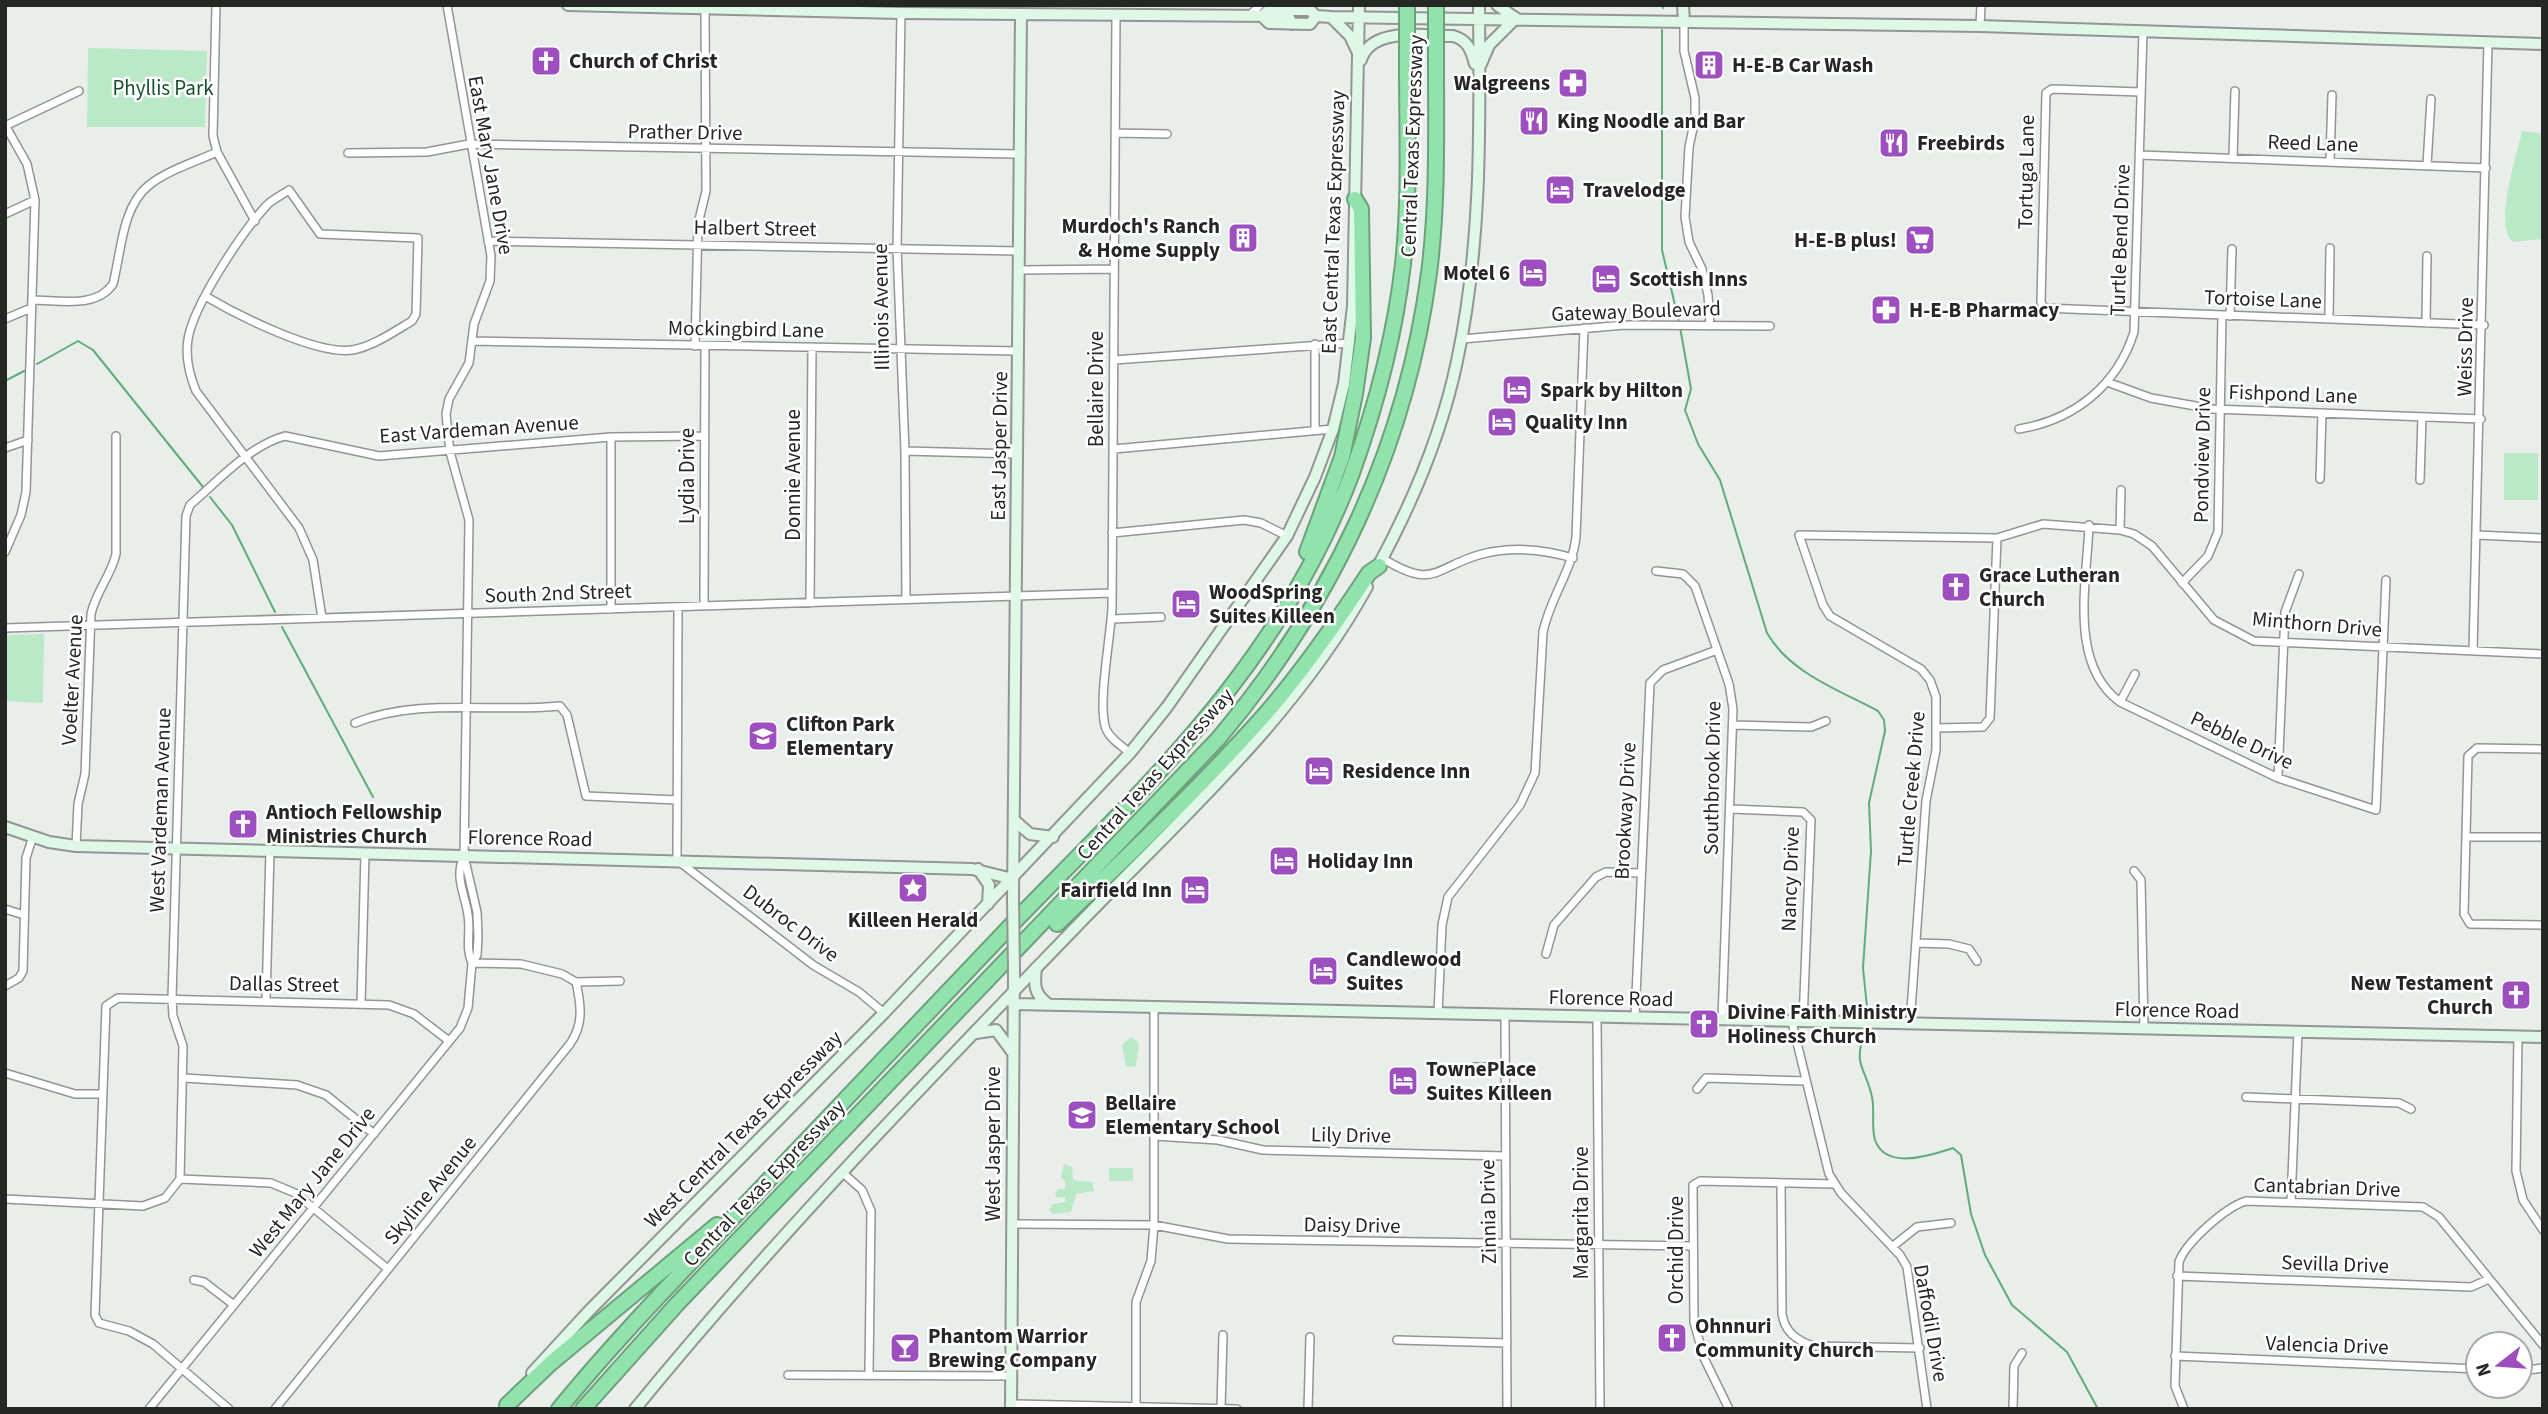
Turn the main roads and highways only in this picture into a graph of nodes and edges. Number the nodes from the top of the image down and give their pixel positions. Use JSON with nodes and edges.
{"nodes":[{"id":1,"x":568,"y":5,"type":"edge"},
{"id":2,"x":584,"y":5,"type":"edge"},
{"id":3,"x":1343,"y":5,"type":"edge"},
{"id":4,"x":1407,"y":5,"type":"edge"},
{"id":5,"x":1436,"y":5,"type":"edge"},
{"id":6,"x":1479,"y":5,"type":"edge"},
{"id":7,"x":1497,"y":5,"type":"edge"},
{"id":8,"x":1683,"y":5,"type":"edge"},
{"id":9,"x":674,"y":6,"type":"edge"},
{"id":10,"x":766,"y":8,"type":"edge"},
{"id":11,"x":937,"y":9,"type":"edge"},
{"id":12,"x":1262,"y":10,"type":"edge"},
{"id":13,"x":1359,"y":11,"type":"edge"},
{"id":14,"x":1021,"y":14,"type":"junction"},
{"id":15,"x":1316,"y":16,"type":"junction"},
{"id":16,"x":1331,"y":17,"type":"junction"},
{"id":17,"x":1479,"y":17,"type":"junction"},
{"id":18,"x":1516,"y":18,"type":"junction"},
{"id":19,"x":1684,"y":21,"type":"junction"},
{"id":20,"x":2543,"y":44,"type":"edge"},
{"id":21,"x":1359,"y":55,"type":"junction"},
{"id":22,"x":1358,"y":70,"type":"junction"},
{"id":23,"x":1478,"y":73,"type":"junction"},
{"id":24,"x":1355,"y":199,"type":"junction"},
{"id":25,"x":1380,"y":562,"type":"junction"},
{"id":26,"x":1273,"y":630,"type":"junction"},
{"id":27,"x":1014,"y":820,"type":"junction"},
{"id":28,"x":5,"y":827,"type":"edge"},
{"id":29,"x":1053,"y":837,"type":"junction"},
{"id":30,"x":978,"y":869,"type":"junction"},
{"id":31,"x":1013,"y":879,"type":"junction"},
{"id":32,"x":988,"y":904,"type":"junction"},
{"id":33,"x":1031,"y":937,"type":"junction"},
{"id":34,"x":1036,"y":968,"type":"junction"},
{"id":35,"x":1014,"y":998,"type":"junction"},
{"id":36,"x":1048,"y":1003,"type":"junction"},
{"id":37,"x":973,"y":1034,"type":"junction"},
{"id":38,"x":2543,"y":1037,"type":"edge"},
{"id":39,"x":1013,"y":1053,"type":"junction"},
{"id":40,"x":747,"y":1203,"type":"junction"},
{"id":41,"x":620,"y":1365,"type":"junction"},
{"id":42,"x":1011,"y":1406,"type":"edge"},
{"id":43,"x":505,"y":1407,"type":"edge"},
{"id":44,"x":559,"y":1409,"type":"edge"},
{"id":45,"x":583,"y":1409,"type":"edge"},
{"id":46,"x":594,"y":1409,"type":"edge"},
{"id":47,"x":635,"y":1409,"type":"edge"}],
"edges":[{"from":1,"to":2,"type":"main road"},
{"from":2,"to":9,"type":"main road"},
{"from":3,"to":16,"type":"main road"},
{"from":4,"to":26,"type":"highway","name":"Central Texas Expressway","bridge":true},
{"from":5,"to":33,"type":"highway","name":"Central Texas Expressway","bridge":true},
{"from":6,"to":17,"type":"main road"},
{"from":7,"to":18,"type":"main road"},
{"from":8,"to":19,"type":"main road"},
{"from":9,"to":10,"type":"main road"},
{"from":10,"to":11,"type":"main road"},
{"from":11,"to":14,"type":"main road"},
{"from":12,"to":14,"type":"main road"},
{"from":12,"to":15,"type":"main road"},
{"from":12,"to":15,"type":"main road"},
{"from":13,"to":16,"type":"main road"},
{"from":13,"to":17,"type":"main road"},
{"from":13,"to":21,"type":"main road","name":"East Central Texas Expressway"},
{"from":14,"to":27,"type":"main road","name":"East Jasper Drive"},
{"from":15,"to":16,"type":"main road"},
{"from":16,"to":21,"type":"main road"},
{"from":17,"to":18,"type":"main road"},
{"from":17,"to":23,"type":"main road"},
{"from":18,"to":19,"type":"main road"},
{"from":18,"to":23,"type":"main road"},
{"from":19,"to":20,"type":"main road"},
{"from":21,"to":22,"type":"main road","name":"East Central Texas Expressway"},
{"from":22,"to":23,"type":"main road"},
{"from":22,"to":24,"type":"main road","name":"East Central Texas Expressway"},
{"from":23,"to":25,"type":"main road"},
{"from":24,"to":26,"type":"highway"},
{"from":24,"to":29,"type":"main road","name":"East Central Texas Expressway"},
{"from":25,"to":33,"type":"highway"},
{"from":25,"to":34,"type":"main road"},
{"from":26,"to":40,"type":"highway","name":"Central Texas Expressway"},
{"from":27,"to":29,"type":"main road"},
{"from":27,"to":31,"type":"main road","name":"East Jasper Drive"},
{"from":28,"to":30,"type":"main road","name":"Florence Road"},
{"from":29,"to":31,"type":"main road","name":"East Central Texas Expressway"},
{"from":30,"to":31,"type":"main road","name":"Florence Road"},
{"from":30,"to":32,"type":"main road"},
{"from":31,"to":32,"type":"main road","name":"West Central Texas Expressway"},
{"from":31,"to":35,"type":"main road","name":"West Jasper Drive","bridge":true},
{"from":32,"to":43,"type":"main road","name":"West Central Texas Expressway"},
{"from":33,"to":41,"type":"highway","name":"Central Texas Expressway"},
{"from":34,"to":35,"type":"main road"},
{"from":34,"to":36,"type":"main road"},
{"from":35,"to":36,"type":"main road","name":"Florence Road"},
{"from":35,"to":37,"type":"main road"},
{"from":35,"to":39,"type":"main road","name":"West Jasper Drive"},
{"from":36,"to":38,"type":"main road","name":"Florence Road"},
{"from":37,"to":39,"type":"main road"},
{"from":37,"to":47,"type":"main road"},
{"from":39,"to":42,"type":"main road","name":"West Jasper Drive"},
{"from":40,"to":43,"type":"highway"},
{"from":40,"to":44,"type":"highway","name":"Central Texas Expressway"},
{"from":41,"to":45,"type":"highway","name":"Central Texas Expressway"},
{"from":41,"to":46,"type":"highway"}]}
